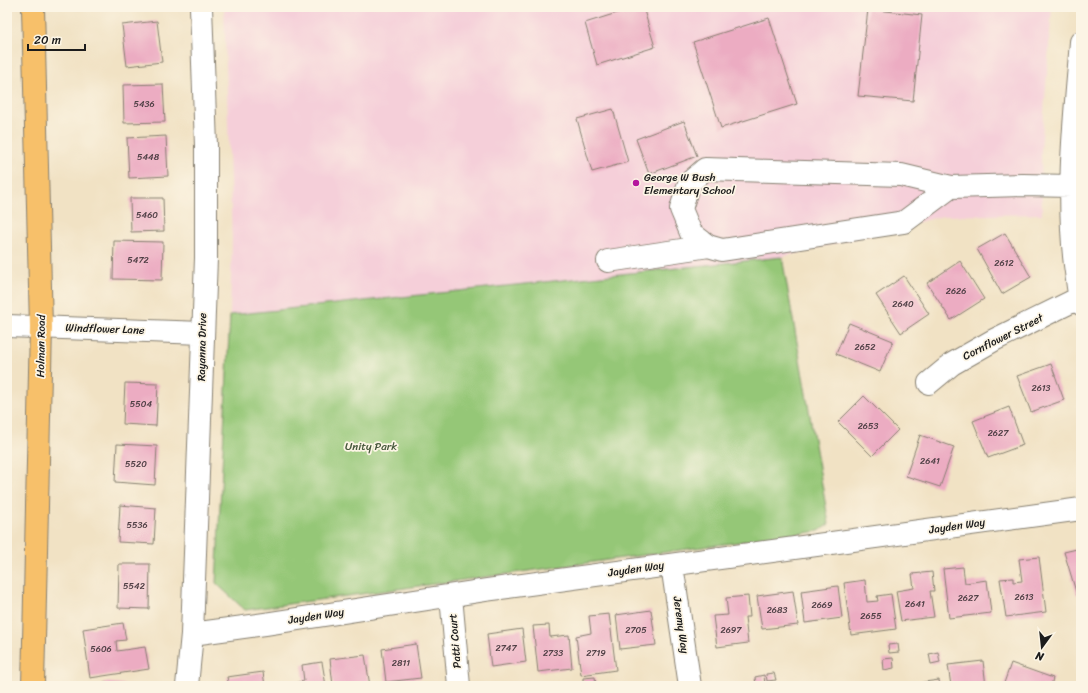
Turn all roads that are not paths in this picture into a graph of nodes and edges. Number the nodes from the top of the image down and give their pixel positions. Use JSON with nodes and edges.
{"nodes":[{"id":1,"x":33,"y":7,"type":"edge"},
{"id":2,"x":201,"y":7,"type":"edge"},
{"id":3,"x":1081,"y":42,"type":"edge"},
{"id":4,"x":1071,"y":186,"type":"junction"},
{"id":5,"x":951,"y":187,"type":"junction"},
{"id":6,"x":709,"y":246,"type":"junction"},
{"id":7,"x":608,"y":261,"type":"dead end"},
{"id":8,"x":1080,"y":300,"type":"edge"},
{"id":9,"x":7,"y":326,"type":"edge"},
{"id":10,"x":41,"y":327,"type":"junction"},
{"id":11,"x":203,"y":333,"type":"junction"},
{"id":12,"x":929,"y":383,"type":"dead end"},
{"id":13,"x":1081,"y":509,"type":"edge"},
{"id":14,"x":672,"y":565,"type":"junction"},
{"id":15,"x":451,"y":596,"type":"junction"},
{"id":16,"x":192,"y":634,"type":"junction"},
{"id":17,"x":33,"y":686,"type":"edge"},
{"id":18,"x":187,"y":686,"type":"edge"},
{"id":19,"x":459,"y":686,"type":"edge"},
{"id":20,"x":690,"y":686,"type":"edge"}],
"edges":[{"from":1,"to":10,"type":"main road","name":"Holman Road"},
{"from":2,"to":11,"type":"street","name":"Rayanna Drive"},
{"from":3,"to":4,"type":"street"},
{"from":4,"to":5,"type":"street"},
{"from":4,"to":8,"type":"street"},
{"from":5,"to":6,"type":"street"},
{"from":5,"to":6,"type":"street"},
{"from":6,"to":7,"type":"street"},
{"from":8,"to":12,"type":"street","name":"Cornflower Street"},
{"from":9,"to":10,"type":"street","name":"Windflower Lane"},
{"from":10,"to":11,"type":"street","name":"Windflower Lane"},
{"from":10,"to":17,"type":"main road","name":"Holman Road"},
{"from":11,"to":16,"type":"street","name":"Rayanna Drive"},
{"from":13,"to":14,"type":"street","name":"Jayden Way"},
{"from":14,"to":15,"type":"street","name":"Jayden Way"},
{"from":14,"to":20,"type":"street","name":"Jeremy Way"},
{"from":15,"to":16,"type":"street","name":"Jayden Way"},
{"from":15,"to":19,"type":"street","name":"Patti Court"},
{"from":16,"to":18,"type":"street","name":"Rayanna Drive"}]}
